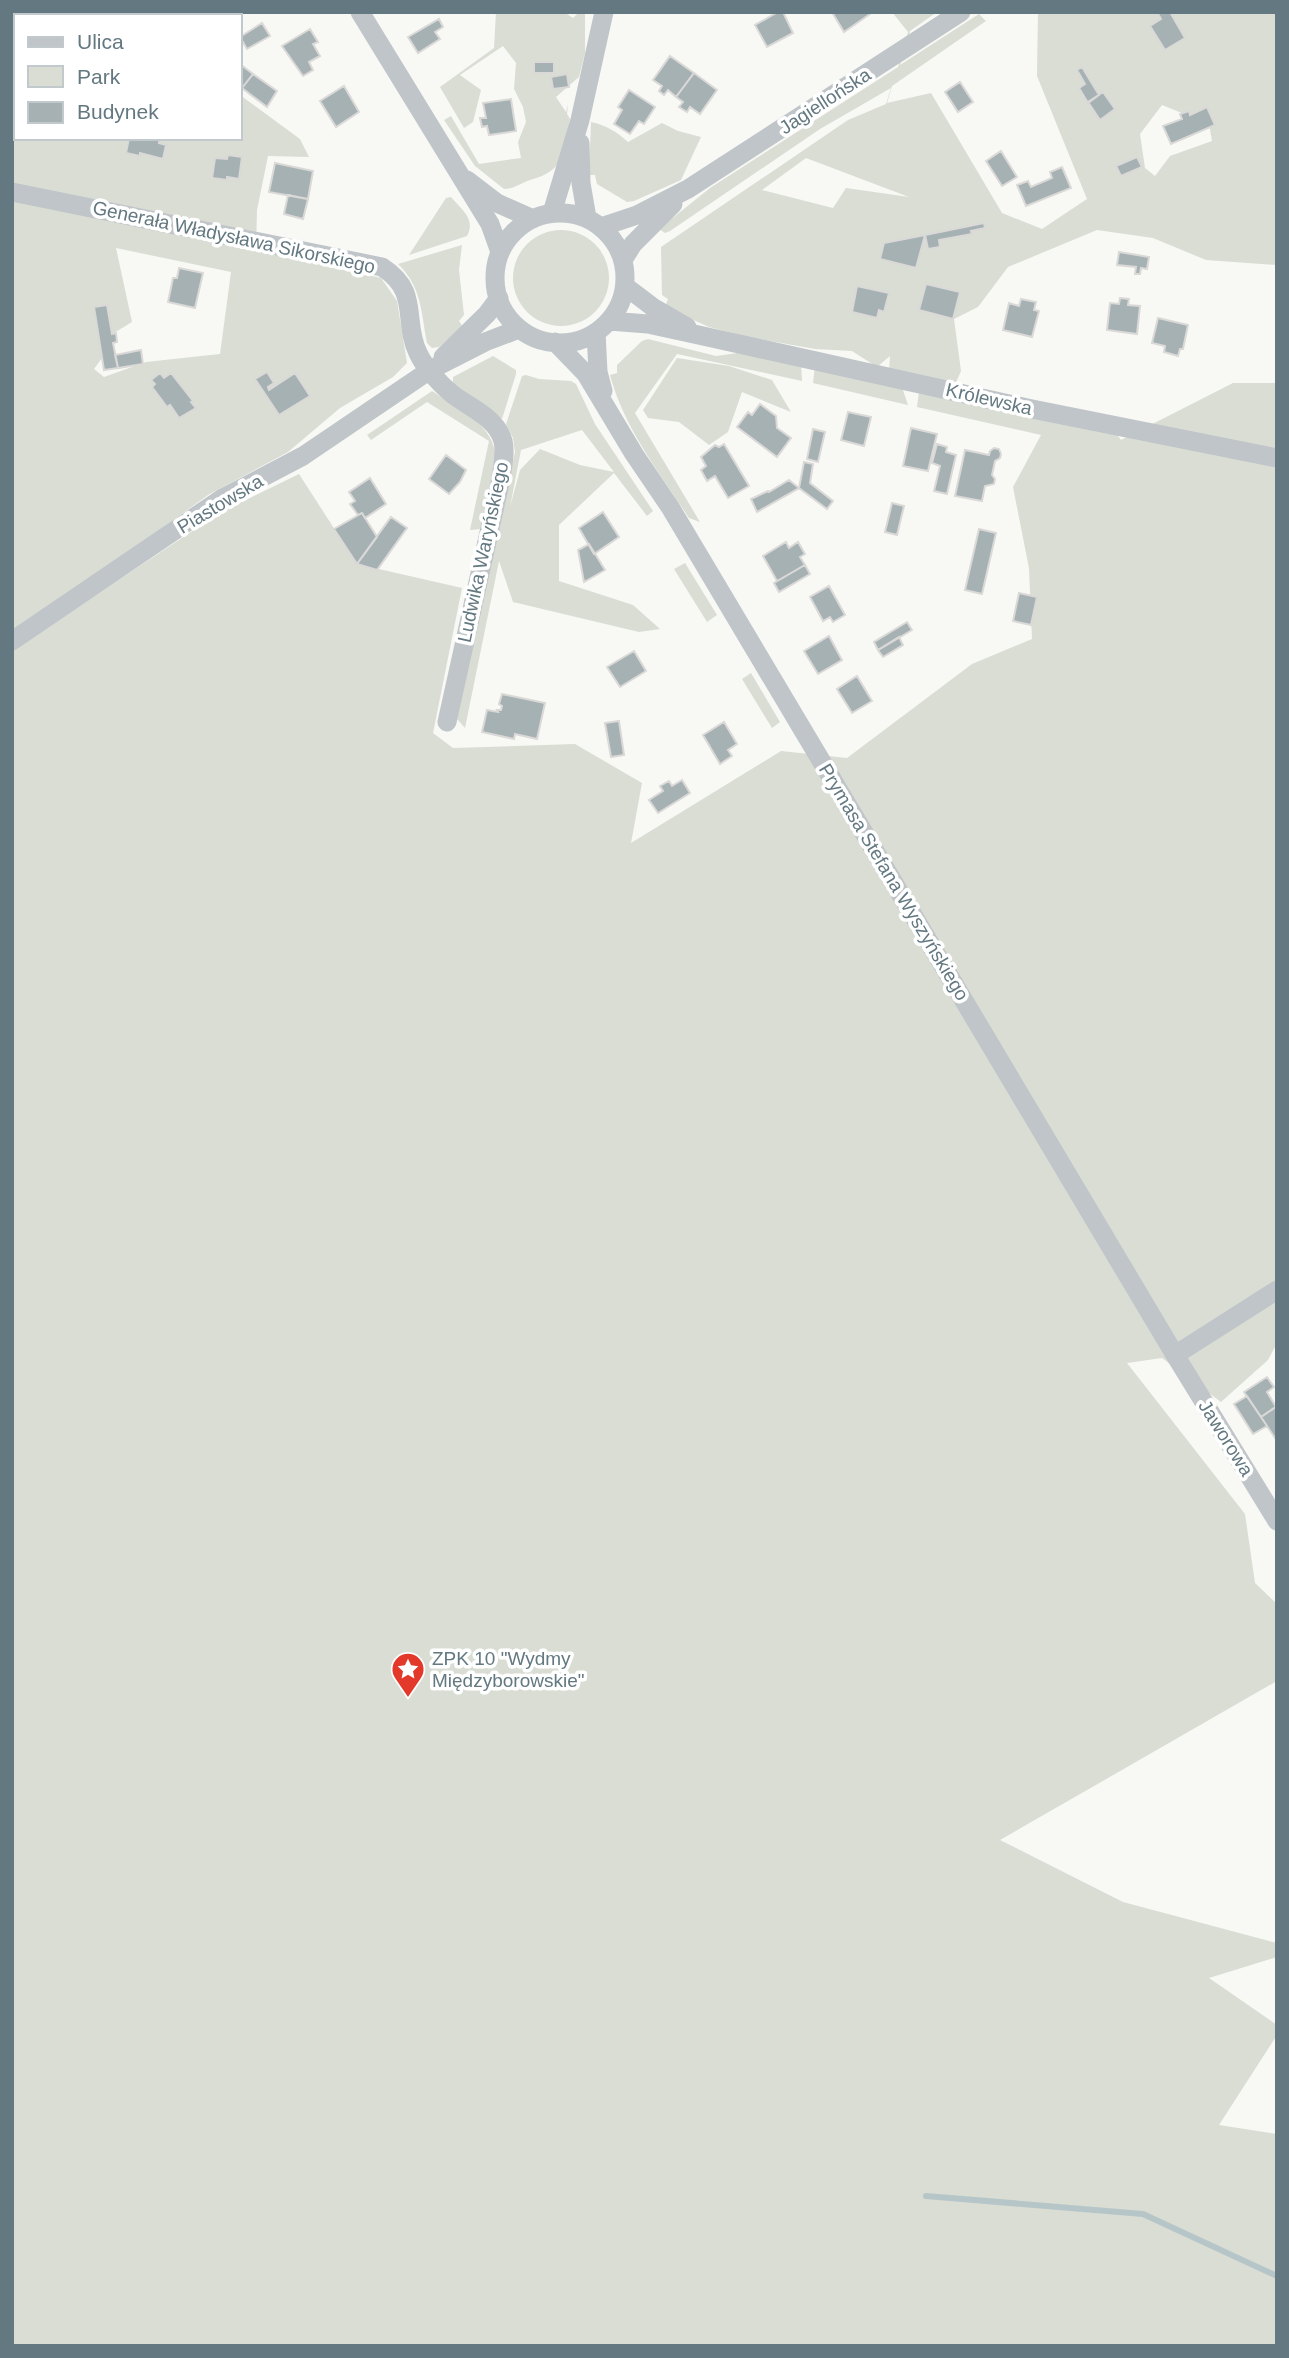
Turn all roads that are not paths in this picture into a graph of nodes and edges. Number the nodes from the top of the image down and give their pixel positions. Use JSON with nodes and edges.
{"nodes":[{"id":1,"x":360,"y":12,"type":"edge"},
{"id":2,"x":604,"y":12,"type":"edge"},
{"id":3,"x":961,"y":12,"type":"edge"},
{"id":4,"x":580,"y":120,"type":"junction"},
{"id":5,"x":456,"y":171,"type":"junction"},
{"id":6,"x":688,"y":189,"type":"junction"},
{"id":7,"x":12,"y":192,"type":"edge"},
{"id":8,"x":543,"y":216,"type":"junction"},
{"id":9,"x":594,"y":223,"type":"junction"},
{"id":10,"x":500,"y":252,"type":"junction"},
{"id":11,"x":622,"y":260,"type":"junction"},
{"id":12,"x":625,"y":286,"type":"junction"},
{"id":13,"x":499,"y":298,"type":"junction"},
{"id":14,"x":602,"y":326,"type":"junction"},
{"id":15,"x":519,"y":329,"type":"junction"},
{"id":16,"x":703,"y":336,"type":"junction"},
{"id":17,"x":555,"y":342,"type":"junction"},
{"id":18,"x":430,"y":370,"type":"junction"},
{"id":19,"x":609,"y":412,"type":"junction"},
{"id":20,"x":1277,"y":458,"type":"edge"},
{"id":21,"x":12,"y":640,"type":"edge"},
{"id":22,"x":447,"y":722,"type":"dead end"},
{"id":23,"x":1277,"y":1290,"type":"edge"},
{"id":24,"x":1175,"y":1355,"type":"junction"},
{"id":25,"x":1277,"y":1521,"type":"edge"}],
"edges":[{"from":1,"to":5,"type":"street"},
{"from":2,"to":4,"type":"street"},
{"from":3,"to":6,"type":"street","name":"Jagiellońska"},
{"from":4,"to":8,"type":"street"},
{"from":4,"to":9,"type":"street"},
{"from":5,"to":8,"type":"street"},
{"from":5,"to":10,"type":"street"},
{"from":6,"to":9,"type":"street","name":"Jagiellońska"},
{"from":6,"to":11,"type":"street","name":"Jagiellońska"},
{"from":7,"to":18,"type":"street","name":"Generała Władysława Sikorskiego"},
{"from":8,"to":9,"type":"street"},
{"from":8,"to":10,"type":"street"},
{"from":9,"to":11,"type":"street"},
{"from":10,"to":13,"type":"street"},
{"from":11,"to":12,"type":"street"},
{"from":12,"to":14,"type":"street"},
{"from":12,"to":16,"type":"street","name":"Królewska"},
{"from":13,"to":15,"type":"street"},
{"from":13,"to":18,"type":"street","name":"Piastowska"},
{"from":14,"to":16,"type":"street","name":"Królewska"},
{"from":14,"to":17,"type":"street"},
{"from":14,"to":19,"type":"street","name":"Prymasa Stefana Wyszyńskiego"},
{"from":15,"to":17,"type":"street"},
{"from":15,"to":18,"type":"street","name":"Piastowska"},
{"from":16,"to":20,"type":"street","name":"Królewska"},
{"from":17,"to":19,"type":"street","name":"Prymasa Stefana Wyszyńskiego"},
{"from":18,"to":21,"type":"street","name":"Piastowska"},
{"from":18,"to":22,"type":"street","name":"Ludwika Waryńskiego"},
{"from":19,"to":24,"type":"street","name":"Prymasa Stefana Wyszyńskiego"},
{"from":23,"to":24,"type":"street"},
{"from":24,"to":25,"type":"street","name":"Jaworowa"}]}
